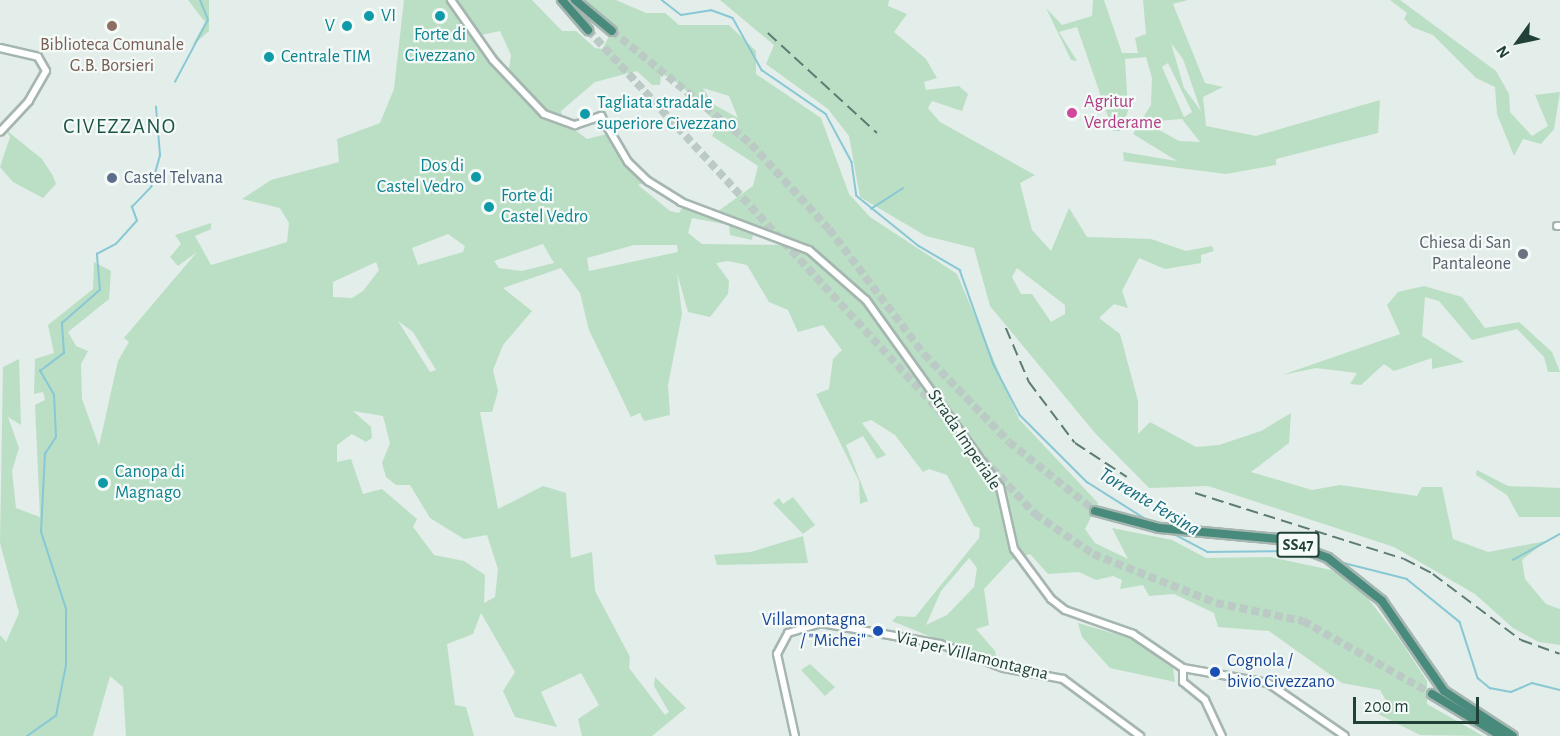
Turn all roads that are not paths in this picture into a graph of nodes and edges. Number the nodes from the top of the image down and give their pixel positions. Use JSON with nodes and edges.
{"nodes":[{"id":1,"x":451,"y":0,"type":"edge"},
{"id":2,"x":562,"y":0,"type":"edge"},
{"id":3,"x":575,"y":0,"type":"edge"},
{"id":4,"x":588,"y":30,"type":"tunnel mouth"},
{"id":5,"x":612,"y":31,"type":"tunnel mouth"},
{"id":6,"x":0,"y":48,"type":"edge"},
{"id":7,"x":0,"y":132,"type":"edge"},
{"id":8,"x":1095,"y":511,"type":"tunnel mouth"},
{"id":9,"x":1183,"y":668,"type":"junction"},
{"id":10,"x":1432,"y":694,"type":"tunnel mouth"},
{"id":11,"x":1489,"y":723,"type":"junction"},
{"id":12,"x":795,"y":736,"type":"edge"},
{"id":13,"x":1140,"y":736,"type":"edge"},
{"id":14,"x":1222,"y":736,"type":"edge"},
{"id":15,"x":1345,"y":736,"type":"edge"},
{"id":16,"x":1493,"y":736,"type":"edge"},
{"id":17,"x":1501,"y":736,"type":"edge"},
{"id":18,"x":1514,"y":736,"type":"edge"},
{"id":19,"x":1523,"y":736,"type":"edge"}],
"edges":[{"from":1,"to":9,"type":"street","name":"Strada Imperiale"},
{"from":2,"to":4,"type":"highway"},
{"from":3,"to":5,"type":"highway"},
{"from":6,"to":7,"type":"street"},
{"from":8,"to":11,"type":"highway","number":"SS47"},
{"from":9,"to":14,"type":"street"},
{"from":9,"to":15,"type":"street"},
{"from":10,"to":11,"type":"highway","number":"SS47"},
{"from":11,"to":16,"type":"highway"},
{"from":11,"to":17,"type":"highway","number":"SS47"},
{"from":11,"to":18,"type":"highway","number":"SS47"},
{"from":11,"to":19,"type":"highway"},
{"from":12,"to":13,"type":"street","name":"Via per Villamontagna"}]}
